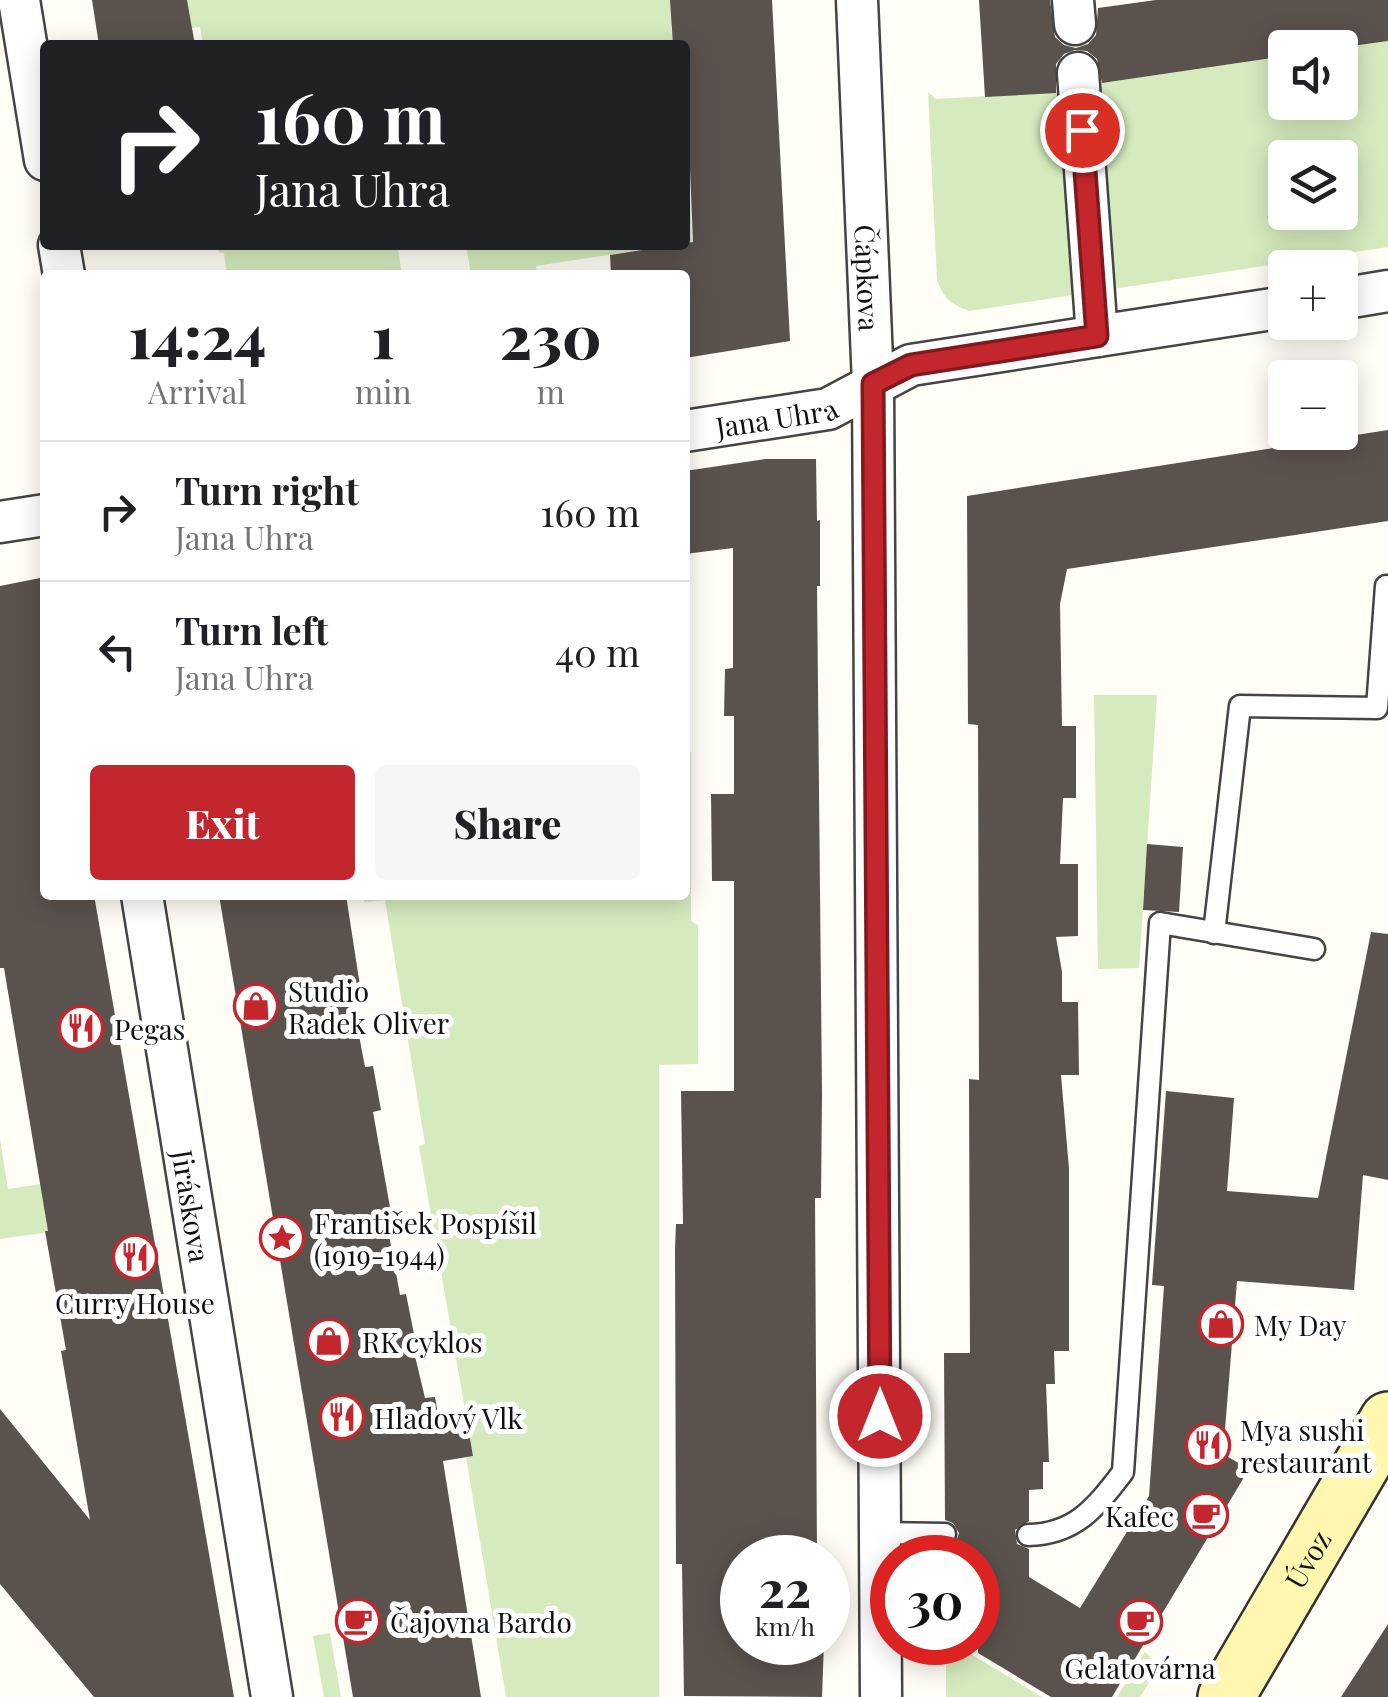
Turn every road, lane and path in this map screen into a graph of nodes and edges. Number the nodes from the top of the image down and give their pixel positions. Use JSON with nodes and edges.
{"nodes":[{"id":1,"x":19,"y":0,"type":"edge"},
{"id":2,"x":857,"y":0,"type":"edge"},
{"id":3,"x":1078,"y":73,"type":"dead end"},
{"id":4,"x":40,"y":129,"type":"edge"},
{"id":5,"x":1388,"y":291,"type":"edge"},
{"id":6,"x":1358,"y":296,"type":"edge"},
{"id":7,"x":1268,"y":310,"type":"edge"},
{"id":8,"x":1097,"y":336,"type":"junction"},
{"id":9,"x":873,"y":384,"type":"junction"},
{"id":10,"x":690,"y":430,"type":"edge"},
{"id":11,"x":40,"y":517,"type":"edge"},
{"id":12,"x":0,"y":522,"type":"edge"},
{"id":13,"x":1386,"y":586,"type":"edge"},
{"id":14,"x":143,"y":900,"type":"edge"},
{"id":15,"x":1214,"y":933,"type":"junction"},
{"id":16,"x":1314,"y":949,"type":"dead end"},
{"id":17,"x":1388,"y":1420,"type":"edge"},
{"id":18,"x":880,"y":1532,"type":"junction"},
{"id":19,"x":945,"y":1534,"type":"dead end"},
{"id":20,"x":1028,"y":1535,"type":"dead end"},
{"id":21,"x":272,"y":1697,"type":"edge"},
{"id":22,"x":881,"y":1697,"type":"edge"},
{"id":23,"x":1226,"y":1697,"type":"edge"}],
"edges":[{"from":1,"to":4,"type":"street"},
{"from":2,"to":9,"type":"street","name":"Čápkova"},
{"from":3,"to":8,"type":"street"},
{"from":5,"to":6,"type":"street"},
{"from":7,"to":8,"type":"street","name":"Jana Uhra"},
{"from":8,"to":9,"type":"street","name":"Jana Uhra"},
{"from":9,"to":10,"type":"street","name":"Jana Uhra"},
{"from":9,"to":18,"type":"street","name":"Čápkova"},
{"from":11,"to":12,"type":"street"},
{"from":13,"to":15,"type":"lane"},
{"from":14,"to":21,"type":"street","name":"Jiráskova"},
{"from":15,"to":16,"type":"lane"},
{"from":15,"to":20,"type":"lane"},
{"from":17,"to":23,"type":"main road","name":"Úvoz"},
{"from":18,"to":19,"type":"lane"},
{"from":18,"to":22,"type":"street","name":"Čápkova"}]}
